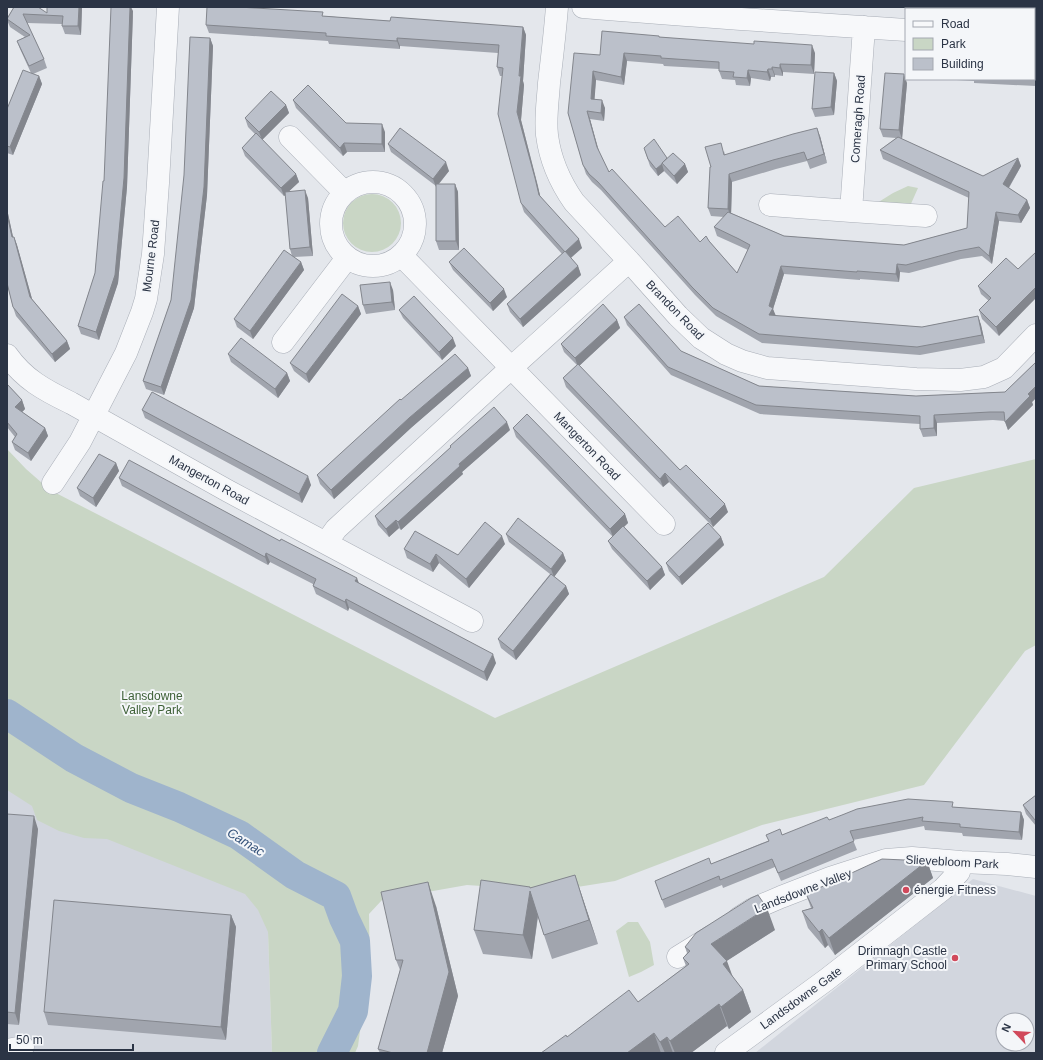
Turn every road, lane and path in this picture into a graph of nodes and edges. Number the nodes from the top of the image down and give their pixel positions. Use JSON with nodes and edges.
{"nodes":[{"id":1,"x":168,"y":7,"type":"edge"},
{"id":2,"x":557,"y":7,"type":"edge"},
{"id":3,"x":583,"y":7,"type":"edge"},
{"id":4,"x":713,"y":12,"type":"edge"},
{"id":5,"x":864,"y":28,"type":"junction"},
{"id":6,"x":905,"y":30,"type":"edge"},
{"id":7,"x":290,"y":137,"type":"dead end"},
{"id":8,"x":344,"y":192,"type":"junction"},
{"id":9,"x":770,"y":204,"type":"dead end"},
{"id":10,"x":851,"y":211,"type":"junction"},
{"id":11,"x":926,"y":216,"type":"dead end"},
{"id":12,"x":402,"y":255,"type":"junction"},
{"id":13,"x":347,"y":258,"type":"junction"},
{"id":14,"x":629,"y":261,"type":"junction"},
{"id":15,"x":1036,"y":335,"type":"edge"},
{"id":16,"x":284,"y":342,"type":"dead end"},
{"id":17,"x":7,"y":355,"type":"edge"},
{"id":18,"x":511,"y":368,"type":"junction"},
{"id":19,"x":93,"y":416,"type":"junction"},
{"id":20,"x":53,"y":483,"type":"dead end"},
{"id":21,"x":664,"y":524,"type":"dead end"},
{"id":22,"x":326,"y":543,"type":"junction"},
{"id":23,"x":472,"y":621,"type":"dead end"},
{"id":24,"x":961,"y":862,"type":"junction"},
{"id":25,"x":869,"y":866,"type":"joint"},
{"id":26,"x":1036,"y":867,"type":"edge"},
{"id":27,"x":678,"y":957,"type":"dead end"},
{"id":28,"x":726,"y":1053,"type":"edge"}],
"edges":[{"from":1,"to":19,"type":"street","name":"Mourne Road"},
{"from":2,"to":14,"type":"street","name":"Brandon Road"},
{"from":3,"to":4,"type":"street"},
{"from":4,"to":5,"type":"street"},
{"from":5,"to":6,"type":"street"},
{"from":5,"to":10,"type":"street","name":"Comeragh Road"},
{"from":7,"to":8,"type":"street"},
{"from":8,"to":12,"type":"street"},
{"from":8,"to":13,"type":"street"},
{"from":9,"to":10,"type":"street"},
{"from":10,"to":11,"type":"street"},
{"from":12,"to":13,"type":"street"},
{"from":12,"to":18,"type":"street","name":"Mangerton Road"},
{"from":13,"to":16,"type":"street"},
{"from":14,"to":15,"type":"street","name":"Brandon Road"},
{"from":14,"to":18,"type":"street"},
{"from":17,"to":19,"type":"street","name":"Mangerton Road"},
{"from":18,"to":21,"type":"street","name":"Mangerton Road"},
{"from":18,"to":22,"type":"street"},
{"from":19,"to":20,"type":"street","name":"Mourne Road"},
{"from":19,"to":22,"type":"street","name":"Mangerton Road"},
{"from":22,"to":23,"type":"street","name":"Mangerton Road"},
{"from":24,"to":25,"type":"street","name":"Slievebloom Park"},
{"from":24,"to":26,"type":"street","name":"Slievebloom Park"},
{"from":24,"to":28,"type":"street","name":"Landsdowne Gate"},
{"from":25,"to":27,"type":"street","name":"Landsdowne Valley"}]}
